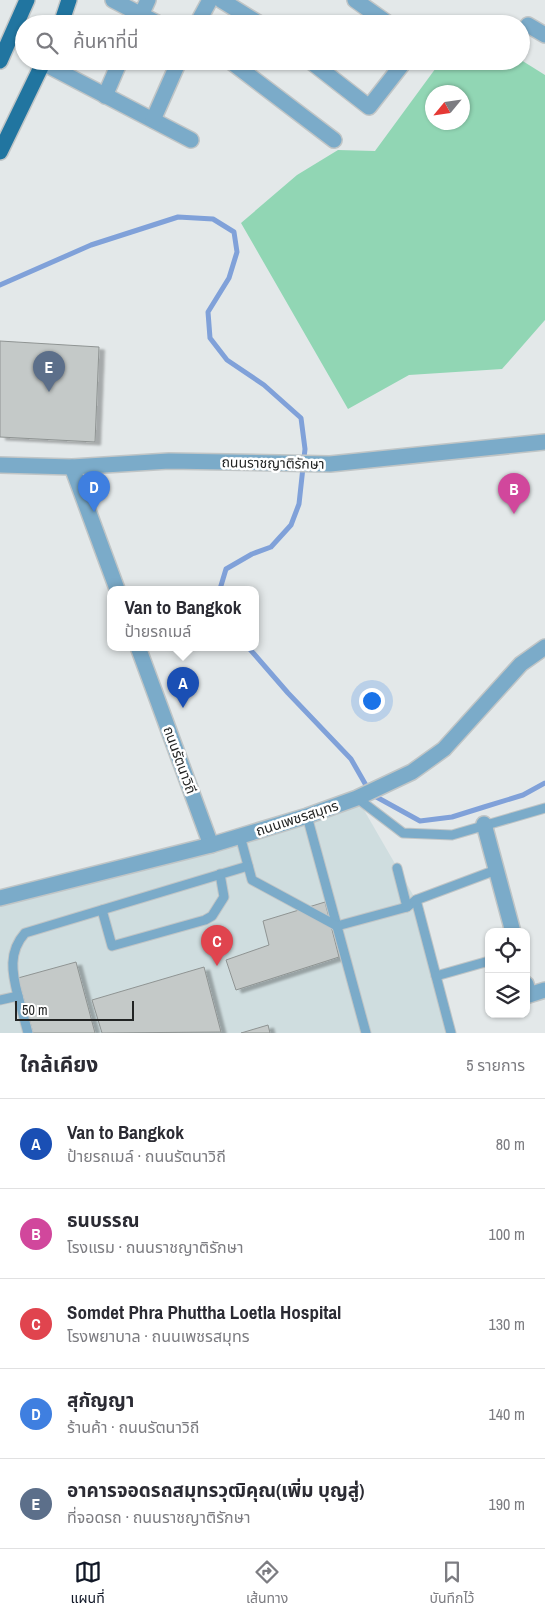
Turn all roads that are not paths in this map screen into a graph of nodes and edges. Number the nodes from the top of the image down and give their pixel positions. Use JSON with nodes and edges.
{"nodes":[{"id":1,"x":27,"y":0,"type":"edge"},
{"id":2,"x":70,"y":0,"type":"edge"},
{"id":3,"x":113,"y":0,"type":"edge"},
{"id":4,"x":148,"y":0,"type":"edge"},
{"id":5,"x":210,"y":0,"type":"edge"},
{"id":6,"x":222,"y":0,"type":"edge"},
{"id":7,"x":355,"y":0,"type":"edge"},
{"id":8,"x":20,"y":15,"type":"edge"},
{"id":9,"x":64,"y":15,"type":"edge"},
{"id":10,"x":134,"y":15,"type":"edge"},
{"id":11,"x":141,"y":15,"type":"edge"},
{"id":12,"x":202,"y":15,"type":"edge"},
{"id":13,"x":246,"y":15,"type":"edge"},
{"id":14,"x":376,"y":15,"type":"edge"},
{"id":15,"x":530,"y":25,"type":"edge"},
{"id":16,"x":15,"y":27,"type":"edge"},
{"id":17,"x":545,"y":35,"type":"edge"},
{"id":18,"x":0,"y":61,"type":"edge"},
{"id":19,"x":39,"y":70,"type":"edge"},
{"id":20,"x":58,"y":70,"type":"edge"},
{"id":21,"x":116,"y":70,"type":"edge"},
{"id":22,"x":175,"y":70,"type":"edge"},
{"id":23,"x":242,"y":70,"type":"edge"},
{"id":24,"x":322,"y":70,"type":"edge"},
{"id":25,"x":397,"y":70,"type":"edge"},
{"id":26,"x":105,"y":96,"type":"junction"},
{"id":27,"x":153,"y":120,"type":"junction"},
{"id":28,"x":190,"y":140,"type":"dead end"},
{"id":29,"x":334,"y":140,"type":"dead end"},
{"id":30,"x":0,"y":152,"type":"edge"},
{"id":31,"x":545,"y":442,"type":"edge"},
{"id":32,"x":0,"y":465,"type":"edge"},
{"id":33,"x":72,"y":467,"type":"junction"},
{"id":34,"x":116,"y":586,"type":"edge"},
{"id":35,"x":545,"y":647,"type":"edge"},
{"id":36,"x":139,"y":651,"type":"edge"},
{"id":37,"x":357,"y":798,"type":"junction"},
{"id":38,"x":545,"y":808,"type":"edge"},
{"id":39,"x":307,"y":816,"type":"junction"},
{"id":40,"x":484,"y":824,"type":"junction"},
{"id":41,"x":240,"y":836,"type":"junction"},
{"id":42,"x":211,"y":845,"type":"junction"},
{"id":43,"x":248,"y":866,"type":"junction"},
{"id":44,"x":397,"y":868,"type":"dead end"},
{"id":45,"x":496,"y":870,"type":"junction"},
{"id":46,"x":220,"y":874,"type":"junction"},
{"id":47,"x":0,"y":898,"type":"edge"},
{"id":48,"x":416,"y":900,"type":"junction"},
{"id":49,"x":407,"y":907,"type":"junction"},
{"id":50,"x":102,"y":910,"type":"junction"},
{"id":51,"x":337,"y":926,"type":"junction"},
{"id":52,"x":512,"y":928,"type":"edge"},
{"id":53,"x":485,"y":963,"type":"edge"},
{"id":54,"x":436,"y":976,"type":"junction"},
{"id":55,"x":545,"y":990,"type":"edge"},
{"id":56,"x":530,"y":995,"type":"edge"},
{"id":57,"x":18,"y":996,"type":"junction"},
{"id":58,"x":0,"y":1000,"type":"edge"},
{"id":59,"x":28,"y":1033,"type":"edge"},
{"id":60,"x":366,"y":1033,"type":"edge"},
{"id":61,"x":451,"y":1033,"type":"edge"}],
"edges":[{"from":1,"to":8,"type":"main road"},
{"from":2,"to":9,"type":"main road"},
{"from":3,"to":10,"type":"street"},
{"from":4,"to":11,"type":"street"},
{"from":5,"to":12,"type":"street"},
{"from":6,"to":13,"type":"street"},
{"from":7,"to":14,"type":"street"},
{"from":15,"to":17,"type":"street"},
{"from":16,"to":18,"type":"main road"},
{"from":19,"to":30,"type":"main road"},
{"from":20,"to":26,"type":"street"},
{"from":21,"to":26,"type":"street"},
{"from":22,"to":27,"type":"street"},
{"from":23,"to":29,"type":"street"},
{"from":24,"to":25,"type":"street"},
{"from":26,"to":27,"type":"street"},
{"from":27,"to":28,"type":"street"},
{"from":31,"to":33,"type":"street","name":"ถนนราชญาติรักษา"},
{"from":32,"to":33,"type":"street","name":"ถนนราชญาติรักษา"},
{"from":33,"to":34,"type":"street"},
{"from":35,"to":37,"type":"street","name":"ถนนเพชรสมุทร"},
{"from":36,"to":42,"type":"street","name":"ถนนรัตนาวิถี"},
{"from":37,"to":39,"type":"street","name":"ถนนเพชรสมุทร"},
{"from":37,"to":40,"type":"lane"},
{"from":38,"to":40,"type":"lane"},
{"from":39,"to":41,"type":"street","name":"ถนนเพชรสมุทร"},
{"from":39,"to":51,"type":"lane"},
{"from":40,"to":45,"type":"street"},
{"from":41,"to":42,"type":"street","name":"ถนนเพชรสมุทร"},
{"from":41,"to":43,"type":"lane"},
{"from":42,"to":47,"type":"street","name":"ถนนเพชรสมุทร"},
{"from":43,"to":46,"type":"lane"},
{"from":43,"to":51,"type":"lane"},
{"from":44,"to":49,"type":"lane"},
{"from":45,"to":48,"type":"lane"},
{"from":45,"to":52,"type":"street"},
{"from":46,"to":50,"type":"lane"},
{"from":46,"to":50,"type":"lane"},
{"from":48,"to":49,"type":"lane"},
{"from":48,"to":54,"type":"lane"},
{"from":49,"to":51,"type":"lane"},
{"from":50,"to":57,"type":"lane"},
{"from":51,"to":60,"type":"lane"},
{"from":53,"to":54,"type":"lane"},
{"from":54,"to":61,"type":"lane"},
{"from":55,"to":56,"type":"street"},
{"from":57,"to":58,"type":"lane"},
{"from":57,"to":59,"type":"lane"}]}
